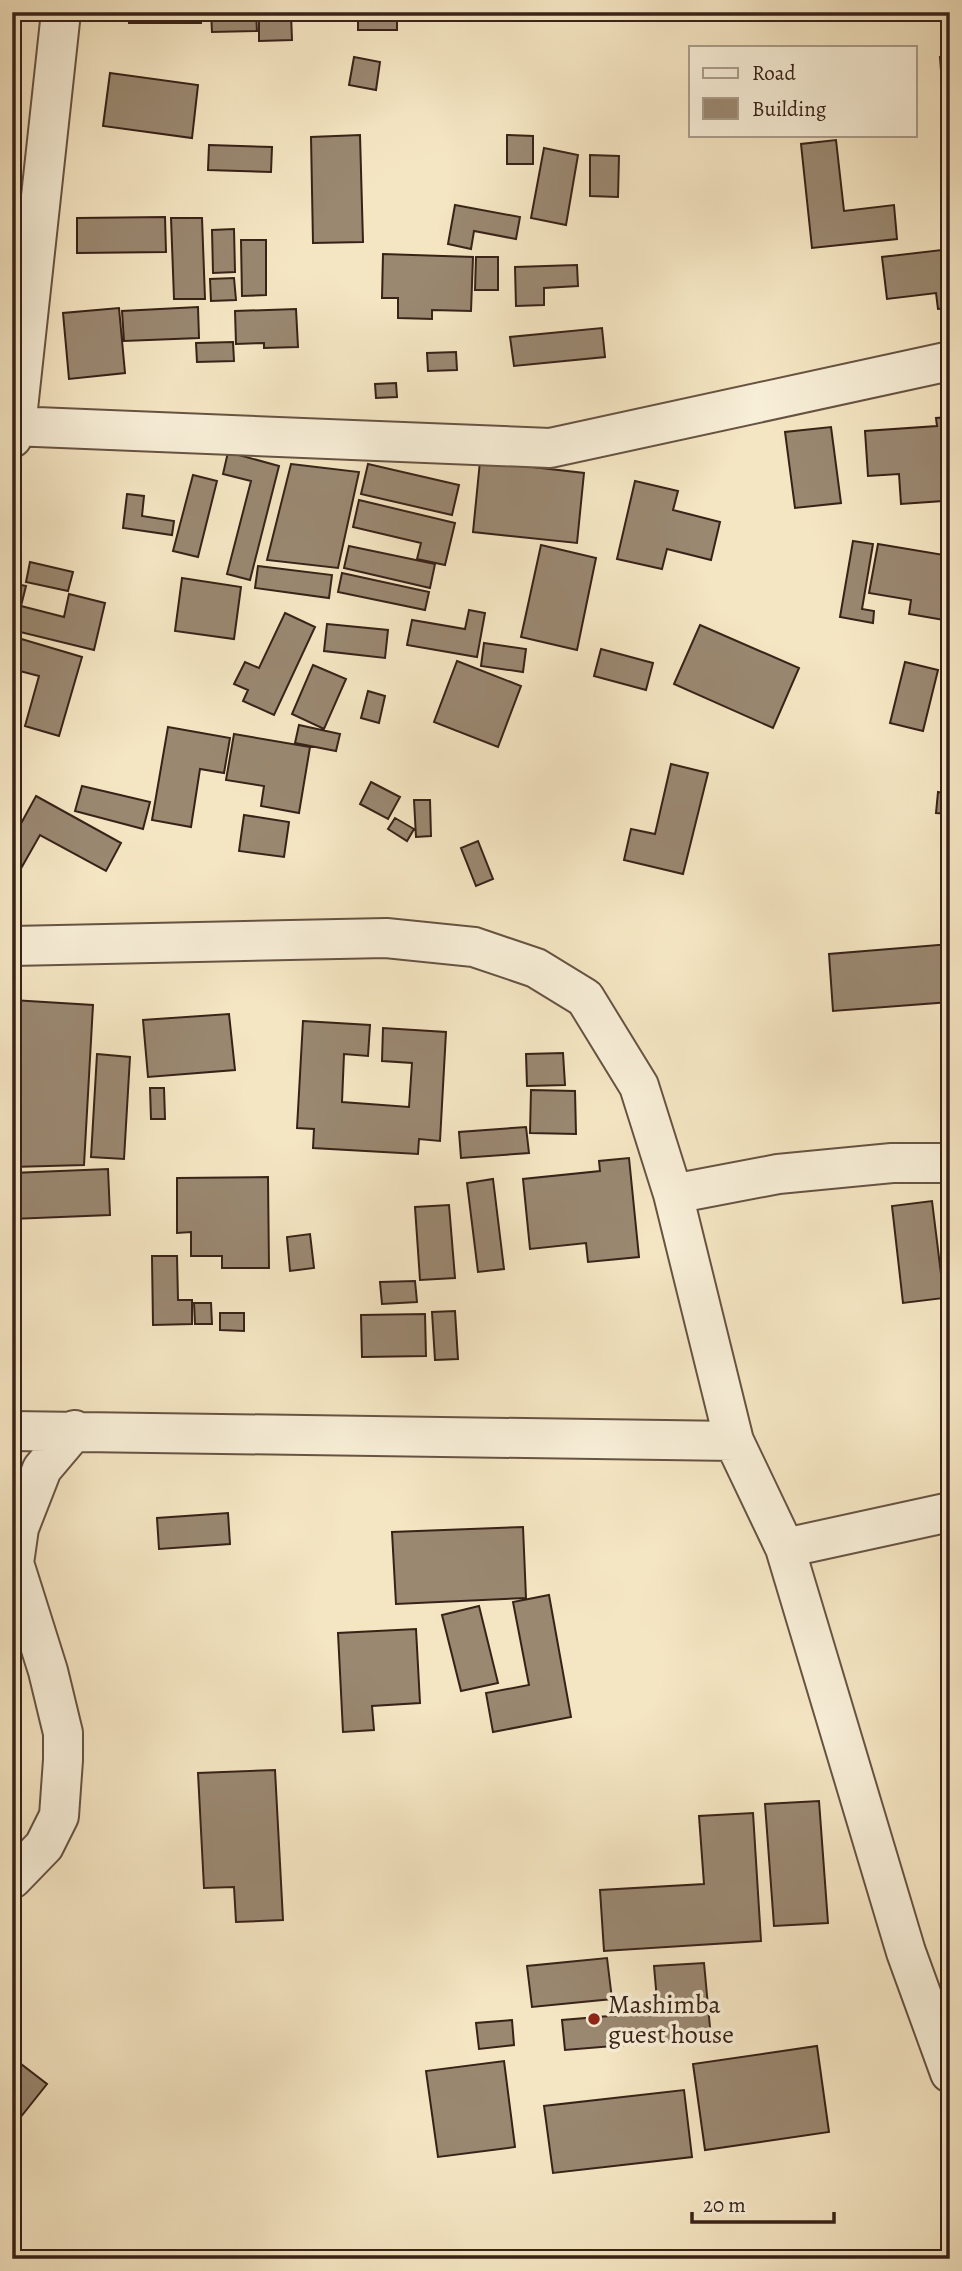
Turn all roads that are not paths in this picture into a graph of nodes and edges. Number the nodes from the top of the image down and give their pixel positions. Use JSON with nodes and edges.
{"nodes":[{"id":1,"x":61,"y":12,"type":"edge"},
{"id":2,"x":950,"y":361,"type":"edge"},
{"id":3,"x":14,"y":430,"type":"edge"},
{"id":4,"x":12,"y":946,"type":"edge"},
{"id":5,"x":950,"y":1163,"type":"edge"},
{"id":6,"x":673,"y":1194,"type":"junction"},
{"id":7,"x":75,"y":1430,"type":"junction"},
{"id":8,"x":12,"y":1431,"type":"edge"},
{"id":9,"x":734,"y":1441,"type":"junction"},
{"id":10,"x":950,"y":1512,"type":"edge"},
{"id":11,"x":785,"y":1548,"type":"junction"},
{"id":12,"x":12,"y":1879,"type":"edge"},
{"id":13,"x":950,"y":2073,"type":"edge"}],
"edges":[{"from":1,"to":3,"type":"street"},
{"from":2,"to":3,"type":"street"},
{"from":4,"to":6,"type":"street"},
{"from":5,"to":6,"type":"street"},
{"from":6,"to":9,"type":"street"},
{"from":7,"to":8,"type":"street"},
{"from":7,"to":9,"type":"street"},
{"from":7,"to":12,"type":"street"},
{"from":9,"to":11,"type":"street"},
{"from":10,"to":11,"type":"street"},
{"from":11,"to":13,"type":"street"}]}
